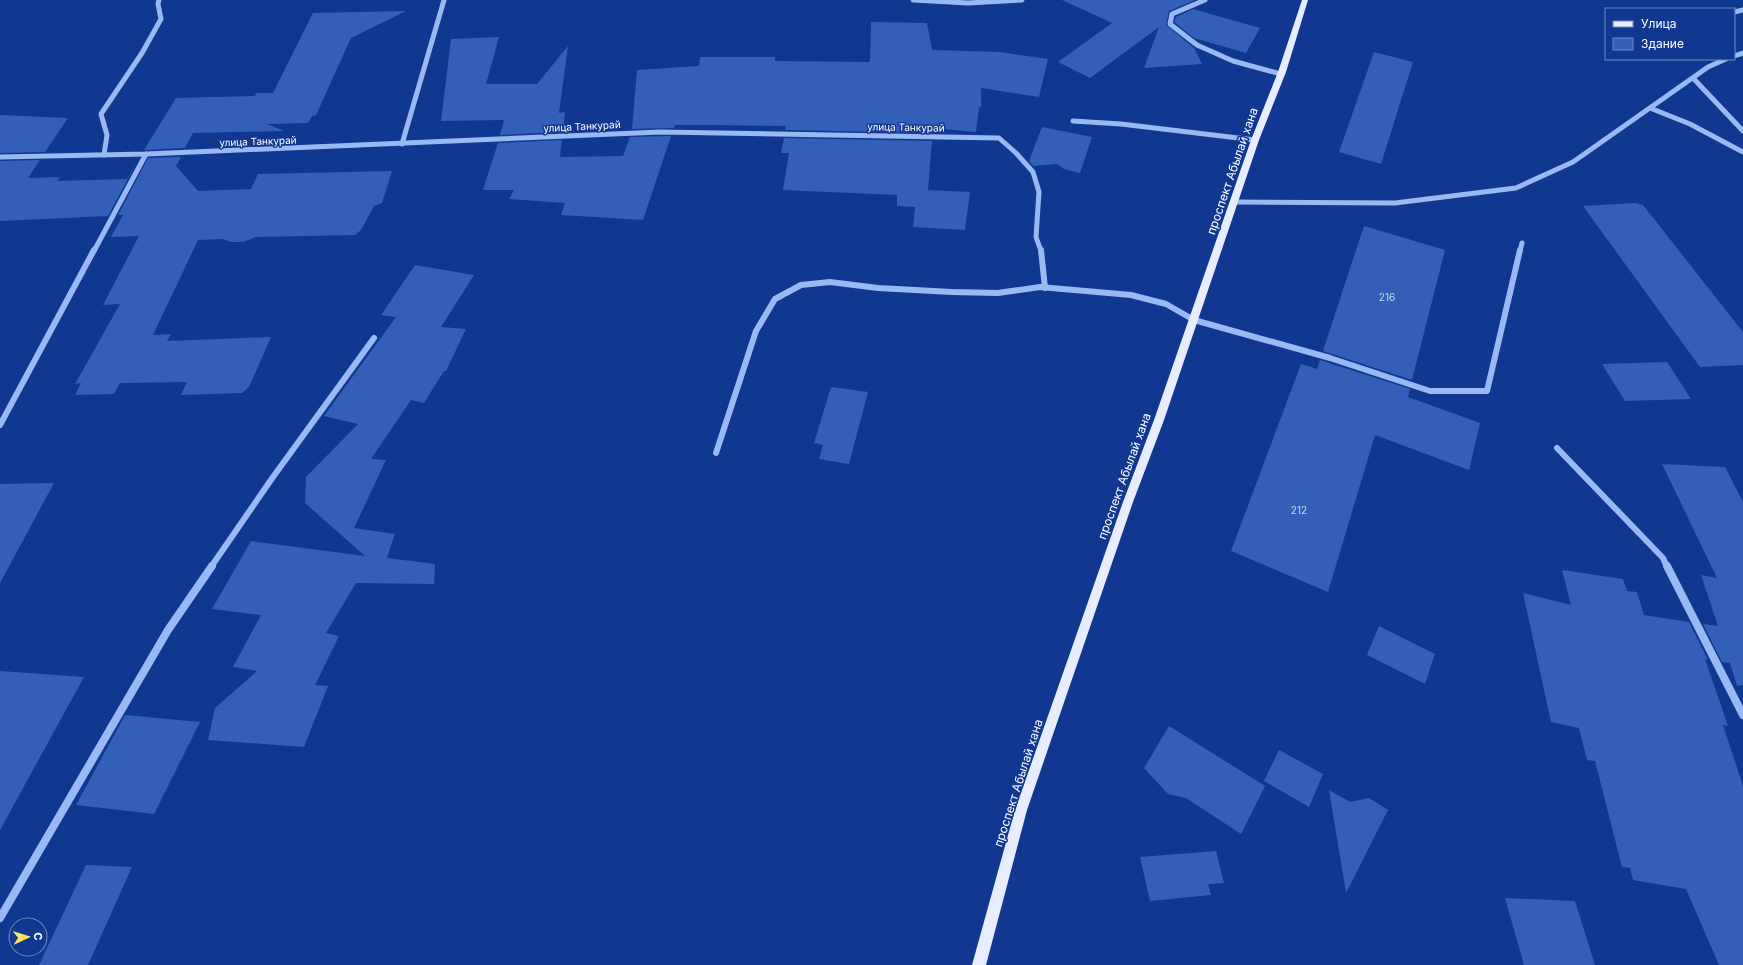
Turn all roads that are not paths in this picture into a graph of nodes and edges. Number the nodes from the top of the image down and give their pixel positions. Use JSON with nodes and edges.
{"nodes":[{"id":1,"x":159,"y":0,"type":"edge"},
{"id":2,"x":444,"y":0,"type":"edge"},
{"id":3,"x":913,"y":0,"type":"edge"},
{"id":4,"x":1022,"y":0,"type":"edge"},
{"id":5,"x":1205,"y":0,"type":"edge"},
{"id":6,"x":1305,"y":0,"type":"edge"},
{"id":7,"x":1723,"y":60,"type":"edge"},
{"id":8,"x":1281,"y":74,"type":"junction"},
{"id":9,"x":1693,"y":78,"type":"junction"},
{"id":10,"x":1650,"y":108,"type":"junction"},
{"id":11,"x":1073,"y":121,"type":"dead end"},
{"id":12,"x":1743,"y":131,"type":"edge"},
{"id":13,"x":1255,"y":140,"type":"junction"},
{"id":14,"x":402,"y":144,"type":"junction"},
{"id":15,"x":1743,"y":152,"type":"edge"},
{"id":16,"x":146,"y":154,"type":"junction"},
{"id":17,"x":104,"y":155,"type":"junction"},
{"id":18,"x":0,"y":157,"type":"edge"},
{"id":19,"x":1235,"y":202,"type":"junction"},
{"id":20,"x":1522,"y":243,"type":"dead end"},
{"id":21,"x":1045,"y":288,"type":"junction"},
{"id":22,"x":1194,"y":320,"type":"junction"},
{"id":23,"x":374,"y":338,"type":"dead end"},
{"id":24,"x":0,"y":425,"type":"edge"},
{"id":25,"x":1557,"y":448,"type":"dead end"},
{"id":26,"x":716,"y":453,"type":"dead end"},
{"id":27,"x":1743,"y":715,"type":"edge"},
{"id":28,"x":0,"y":918,"type":"edge"},
{"id":29,"x":979,"y":965,"type":"edge"}],
"edges":[{"from":1,"to":17,"type":"street"},
{"from":2,"to":14,"type":"street"},
{"from":3,"to":4,"type":"street"},
{"from":5,"to":8,"type":"street"},
{"from":6,"to":8,"type":"main road","name":"проспект Абылай хана"},
{"from":7,"to":9,"type":"street"},
{"from":8,"to":13,"type":"main road","name":"проспект Абылай хана"},
{"from":9,"to":10,"type":"street"},
{"from":9,"to":12,"type":"street"},
{"from":10,"to":15,"type":"street"},
{"from":10,"to":19,"type":"street"},
{"from":11,"to":13,"type":"street"},
{"from":13,"to":19,"type":"main road","name":"проспект Абылай хана"},
{"from":14,"to":16,"type":"street","name":"улица Танкурай"},
{"from":14,"to":21,"type":"street","name":"улица Танкурай"},
{"from":16,"to":17,"type":"street","name":"улица Танкурай"},
{"from":16,"to":24,"type":"street"},
{"from":17,"to":18,"type":"street","name":"улица Танкурай"},
{"from":19,"to":22,"type":"main road","name":"проспект Абылай хана"},
{"from":20,"to":22,"type":"street"},
{"from":21,"to":22,"type":"street"},
{"from":21,"to":26,"type":"street"},
{"from":22,"to":29,"type":"main road","name":"проспект Абылай хана"},
{"from":23,"to":28,"type":"street"},
{"from":25,"to":27,"type":"street"}]}
